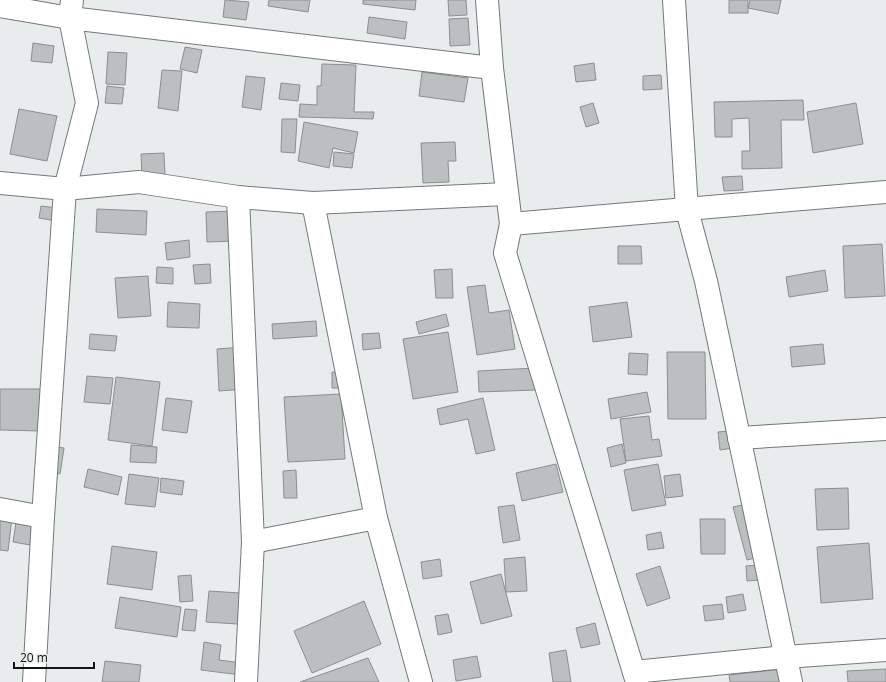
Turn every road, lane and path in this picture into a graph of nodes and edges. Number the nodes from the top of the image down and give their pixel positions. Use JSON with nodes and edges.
{"nodes":[{"id":1,"x":487,"y":0,"type":"edge"},
{"id":2,"x":674,"y":0,"type":"edge"},
{"id":3,"x":0,"y":6,"type":"edge"},
{"id":4,"x":71,"y":9,"type":"edge"},
{"id":5,"x":492,"y":68,"type":"junction"},
{"id":6,"x":0,"y":183,"type":"edge"},
{"id":7,"x":886,"y":185,"type":"edge"},
{"id":8,"x":65,"y":189,"type":"junction"},
{"id":9,"x":886,"y":192,"type":"edge"},
{"id":10,"x":506,"y":194,"type":"junction"},
{"id":11,"x":238,"y":197,"type":"junction"},
{"id":12,"x":314,"y":203,"type":"junction"},
{"id":13,"x":687,"y":210,"type":"junction"},
{"id":14,"x":511,"y":224,"type":"junction"},
{"id":15,"x":886,"y":429,"type":"edge"},
{"id":16,"x":739,"y":438,"type":"junction"},
{"id":17,"x":0,"y":509,"type":"edge"},
{"id":18,"x":43,"y":517,"type":"junction"},
{"id":19,"x":376,"y":518,"type":"junction"},
{"id":20,"x":253,"y":542,"type":"junction"},
{"id":21,"x":886,"y":650,"type":"edge"},
{"id":22,"x":785,"y":657,"type":"junction"},
{"id":23,"x":635,"y":677,"type":"edge"},
{"id":24,"x":34,"y":682,"type":"edge"},
{"id":25,"x":246,"y":682,"type":"edge"},
{"id":26,"x":421,"y":682,"type":"edge"},
{"id":27,"x":791,"y":682,"type":"edge"}],
"edges":[{"from":1,"to":5,"type":"street"},
{"from":2,"to":13,"type":"street"},
{"from":3,"to":4,"type":"street"},
{"from":4,"to":5,"type":"street"},
{"from":4,"to":8,"type":"street"},
{"from":5,"to":10,"type":"street"},
{"from":6,"to":8,"type":"street"},
{"from":7,"to":9,"type":"street"},
{"from":8,"to":11,"type":"street"},
{"from":8,"to":18,"type":"street"},
{"from":9,"to":13,"type":"street"},
{"from":10,"to":12,"type":"street"},
{"from":10,"to":14,"type":"street"},
{"from":11,"to":12,"type":"street"},
{"from":11,"to":20,"type":"street"},
{"from":12,"to":19,"type":"street"},
{"from":13,"to":14,"type":"street"},
{"from":13,"to":16,"type":"street"},
{"from":14,"to":23,"type":"street"},
{"from":15,"to":16,"type":"street"},
{"from":16,"to":22,"type":"street"},
{"from":17,"to":18,"type":"street"},
{"from":18,"to":24,"type":"street"},
{"from":19,"to":20,"type":"street"},
{"from":19,"to":26,"type":"street"},
{"from":20,"to":25,"type":"street"},
{"from":21,"to":22,"type":"street"},
{"from":22,"to":23,"type":"street"},
{"from":22,"to":27,"type":"street"}]}
